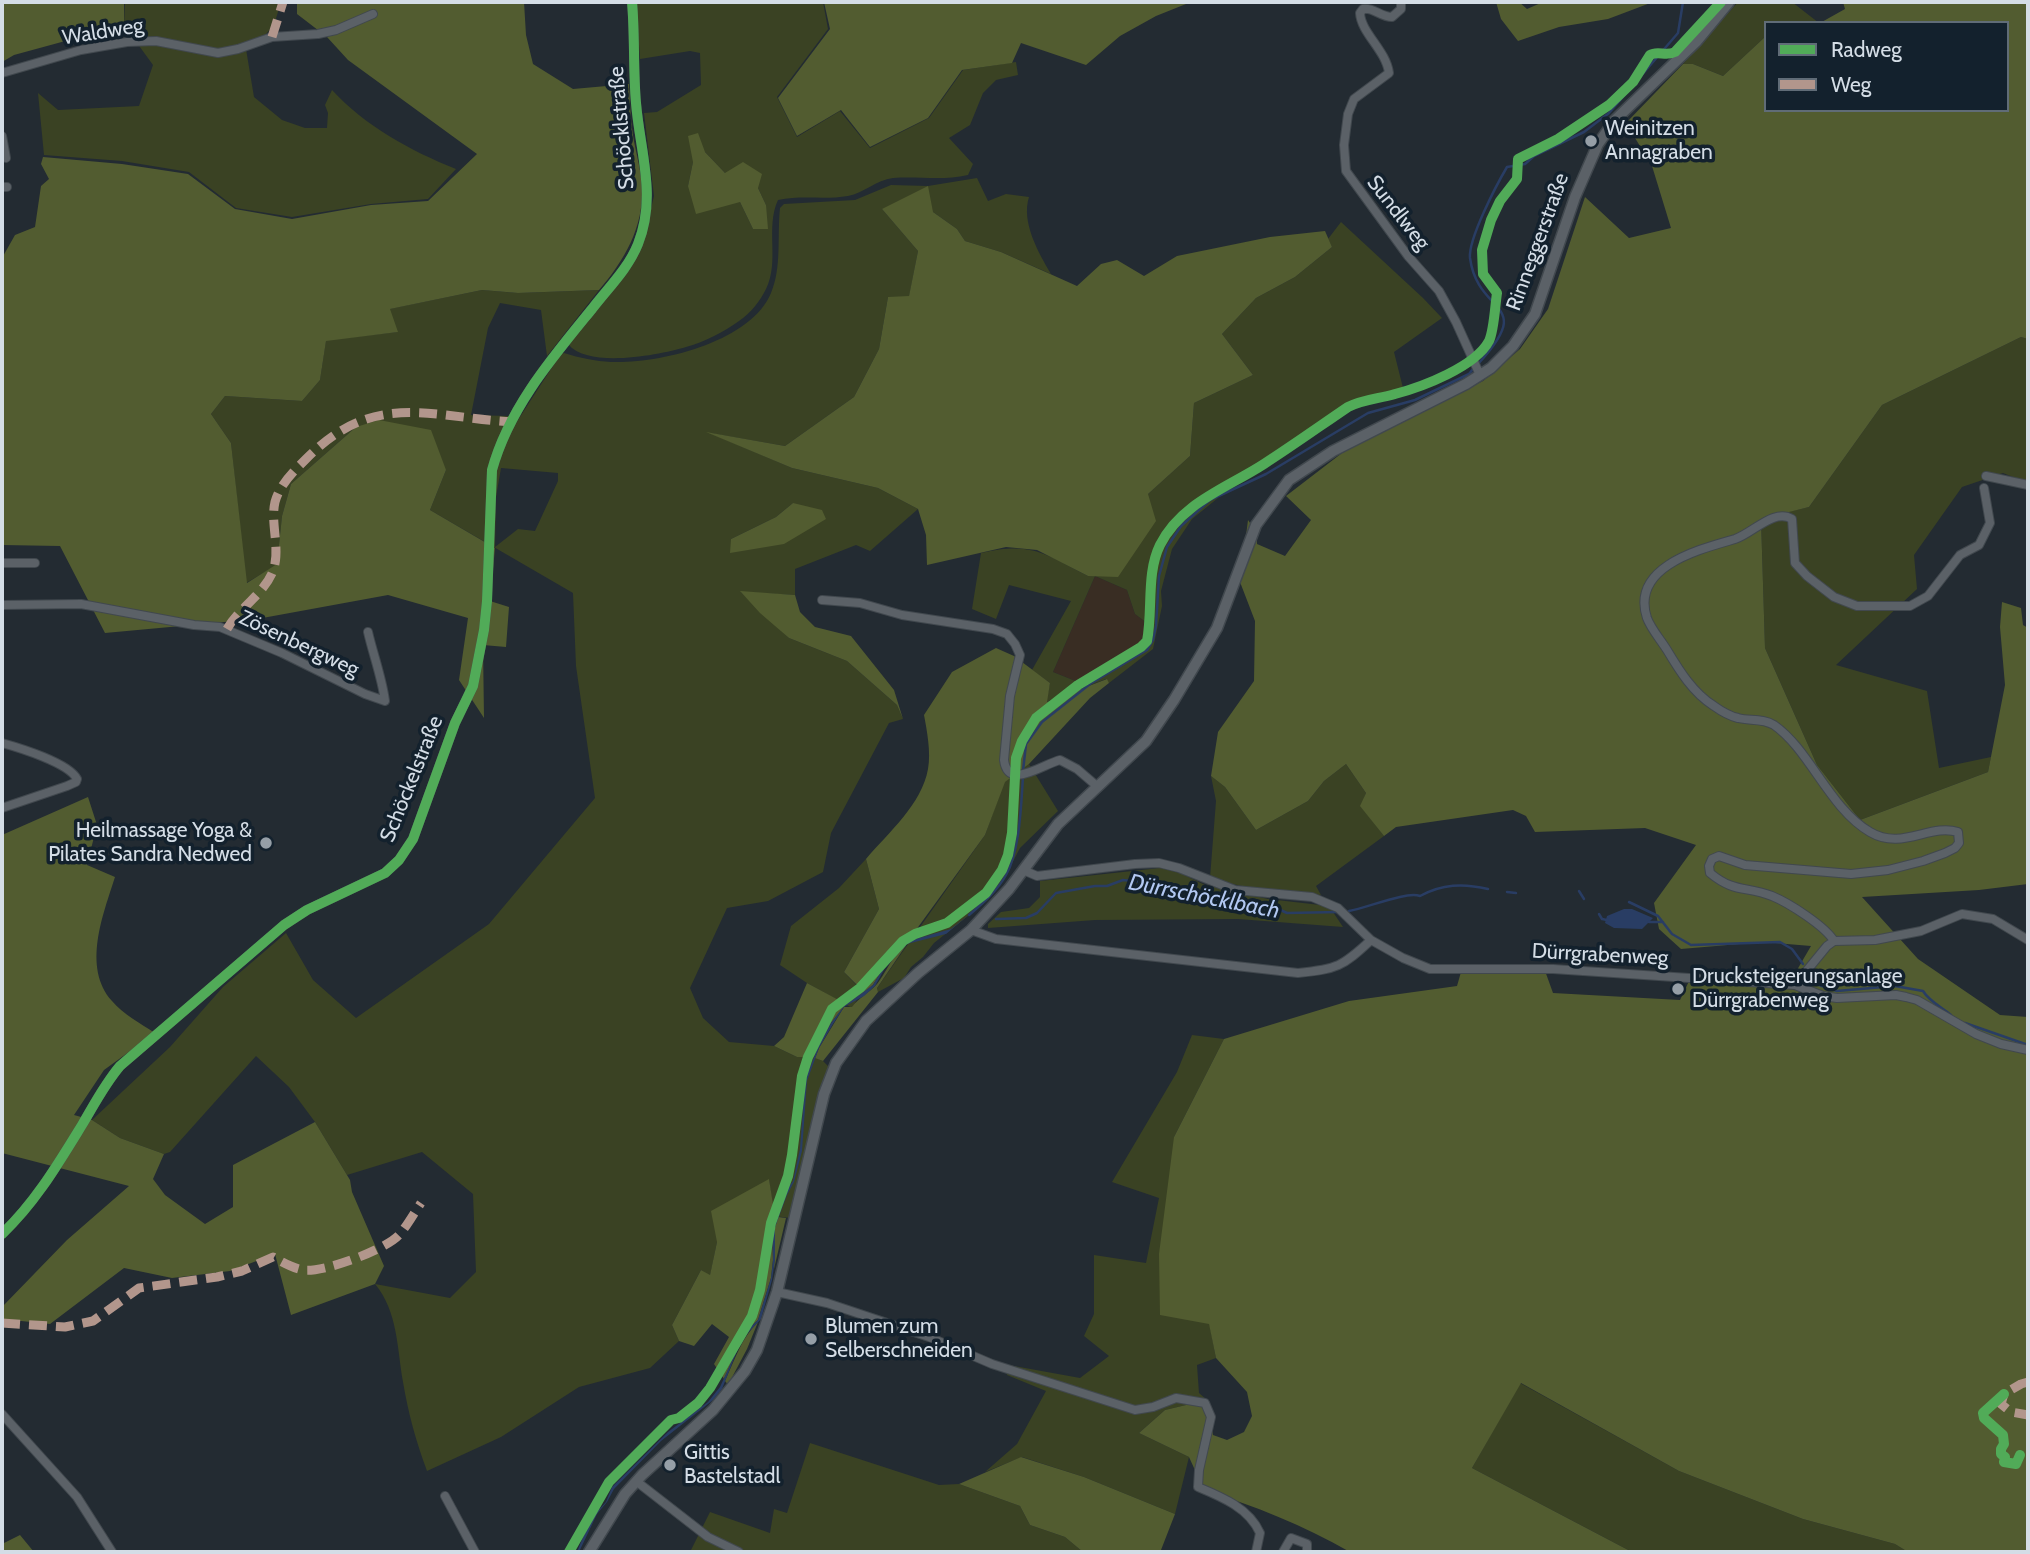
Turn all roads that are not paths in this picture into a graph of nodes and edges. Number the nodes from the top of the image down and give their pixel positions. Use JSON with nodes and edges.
{"nodes":[{"id":1,"x":632,"y":2,"type":"edge"},
{"id":2,"x":1401,"y":2,"type":"edge"},
{"id":3,"x":1729,"y":2,"type":"edge"},
{"id":4,"x":373,"y":15,"type":"dead end"},
{"id":5,"x":2,"y":73,"type":"edge"},
{"id":6,"x":2,"y":136,"type":"edge"},
{"id":7,"x":6,"y":158,"type":"dead end"},
{"id":8,"x":560,"y":348,"type":"joint"},
{"id":9,"x":1480,"y":375,"type":"junction"},
{"id":10,"x":1986,"y":476,"type":"dead end"},
{"id":11,"x":2028,"y":485,"type":"edge"},
{"id":12,"x":1984,"y":488,"type":"dead end"},
{"id":13,"x":2,"y":562,"type":"edge"},
{"id":14,"x":35,"y":564,"type":"dead end"},
{"id":15,"x":822,"y":600,"type":"dead end"},
{"id":16,"x":2,"y":605,"type":"edge"},
{"id":17,"x":368,"y":632,"type":"dead end"},
{"id":18,"x":2,"y":743,"type":"edge"},
{"id":19,"x":1098,"y":786,"type":"junction"},
{"id":20,"x":2,"y":808,"type":"edge"},
{"id":21,"x":1023,"y":870,"type":"junction"},
{"id":22,"x":971,"y":930,"type":"junction"},
{"id":23,"x":1371,"y":940,"type":"junction"},
{"id":24,"x":2028,"y":940,"type":"edge"},
{"id":25,"x":1834,"y":941,"type":"junction"},
{"id":26,"x":1795,"y":985,"type":"junction"},
{"id":27,"x":2028,"y":1050,"type":"edge"},
{"id":28,"x":2,"y":1234,"type":"edge"},
{"id":29,"x":778,"y":1292,"type":"junction"},
{"id":30,"x":2,"y":1415,"type":"edge"},
{"id":31,"x":636,"y":1481,"type":"junction"},
{"id":32,"x":446,"y":1496,"type":"dead end"},
{"id":33,"x":111,"y":1552,"type":"edge"},
{"id":34,"x":475,"y":1552,"type":"edge"},
{"id":35,"x":589,"y":1552,"type":"edge"},
{"id":36,"x":739,"y":1552,"type":"edge"},
{"id":37,"x":1256,"y":1552,"type":"edge"},
{"id":38,"x":1283,"y":1552,"type":"edge"},
{"id":39,"x":1307,"y":1552,"type":"edge"}],
"edges":[{"from":1,"to":8,"type":"street","name":"Schöcklstraße"},
{"from":2,"to":9,"type":"street","name":"Sundlweg"},
{"from":3,"to":9,"type":"main road","name":"Rinneggerstraße"},
{"from":4,"to":5,"type":"street","name":"Waldweg"},
{"from":6,"to":7,"type":"street"},
{"from":8,"to":28,"type":"street","name":"Schöckelstraße"},
{"from":9,"to":19,"type":"main road","name":"Rinneggerstraße"},
{"from":10,"to":11,"type":"street"},
{"from":12,"to":25,"type":"street"},
{"from":13,"to":14,"type":"street"},
{"from":15,"to":19,"type":"street"},
{"from":16,"to":17,"type":"street","name":"Zösenbergweg"},
{"from":18,"to":20,"type":"street"},
{"from":19,"to":21,"type":"main road","name":"Rinneggerstraße"},
{"from":21,"to":22,"type":"main road","name":"Rinneggerstraße"},
{"from":21,"to":23,"type":"street","name":"Dürrgrabenweg"},
{"from":22,"to":23,"type":"street"},
{"from":22,"to":29,"type":"main road","name":"Rinneggerstraße"},
{"from":23,"to":26,"type":"street","name":"Dürrgrabenweg"},
{"from":24,"to":25,"type":"street"},
{"from":25,"to":26,"type":"street"},
{"from":26,"to":27,"type":"street","name":"Dürrgrabenweg"},
{"from":29,"to":31,"type":"main road","name":"Rinneggerstraße"},
{"from":29,"to":37,"type":"street"},
{"from":30,"to":33,"type":"street"},
{"from":31,"to":35,"type":"main road","name":"Rinneggerstraße"},
{"from":31,"to":36,"type":"street"},
{"from":32,"to":34,"type":"street"},
{"from":38,"to":39,"type":"street"}]}
